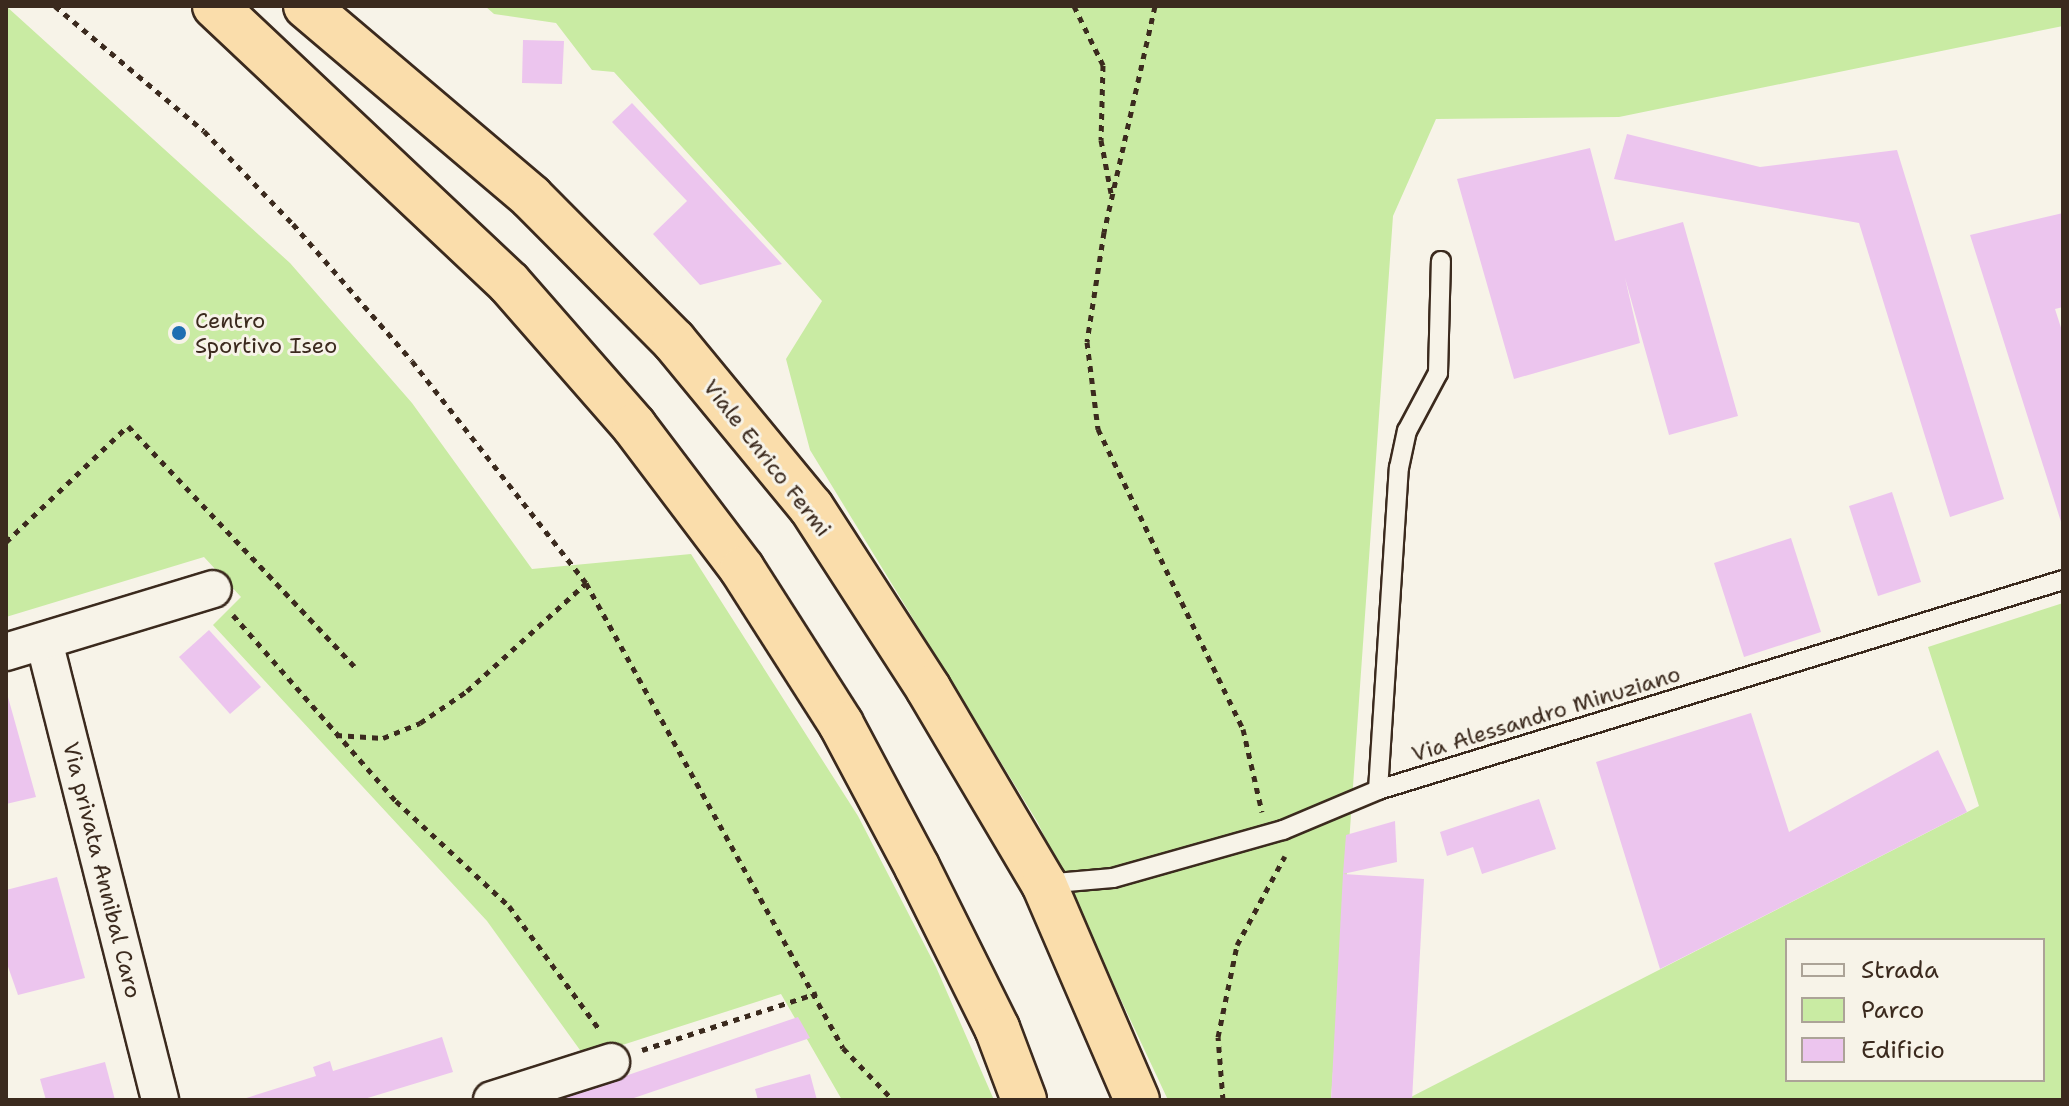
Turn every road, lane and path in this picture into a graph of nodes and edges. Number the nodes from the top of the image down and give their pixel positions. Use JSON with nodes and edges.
{"nodes":[{"id":1,"x":55,"y":6,"type":"edge"},
{"id":2,"x":306,"y":6,"type":"edge"},
{"id":3,"x":1074,"y":6,"type":"edge"},
{"id":4,"x":1155,"y":6,"type":"edge"},
{"id":5,"x":221,"y":14,"type":"edge"},
{"id":6,"x":1112,"y":198,"type":"junction"},
{"id":7,"x":1441,"y":261,"type":"dead end"},
{"id":8,"x":6,"y":542,"type":"edge"},
{"id":9,"x":2063,"y":580,"type":"edge"},
{"id":10,"x":586,"y":583,"type":"junction"},
{"id":11,"x":213,"y":589,"type":"joint"},
{"id":12,"x":44,"y":641,"type":"junction"},
{"id":13,"x":6,"y":652,"type":"edge"},
{"id":14,"x":354,"y":666,"type":"dead end"},
{"id":15,"x":336,"y":735,"type":"junction"},
{"id":16,"x":1378,"y":790,"type":"junction"},
{"id":17,"x":1283,"y":830,"type":"junction"},
{"id":18,"x":1044,"y":884,"type":"junction"},
{"id":19,"x":817,"y":993,"type":"junction"},
{"id":20,"x":615,"y":1060,"type":"junction"},
{"id":21,"x":160,"y":1100,"type":"edge"},
{"id":22,"x":492,"y":1100,"type":"edge"},
{"id":23,"x":893,"y":1100,"type":"edge"},
{"id":24,"x":1024,"y":1100,"type":"edge"},
{"id":25,"x":1137,"y":1100,"type":"edge"},
{"id":26,"x":1223,"y":1100,"type":"edge"}],
"edges":[{"from":1,"to":10,"type":"path"},
{"from":2,"to":18,"type":"highway","name":"Viale Enrico Fermi"},
{"from":3,"to":6,"type":"path"},
{"from":4,"to":6,"type":"path"},
{"from":5,"to":24,"type":"highway"},
{"from":6,"to":17,"type":"path"},
{"from":7,"to":16,"type":"lane"},
{"from":8,"to":14,"type":"path"},
{"from":9,"to":16,"type":"lane","name":"Via Alessandro Minuziano"},
{"from":10,"to":15,"type":"path"},
{"from":10,"to":19,"type":"path"},
{"from":11,"to":12,"type":"street"},
{"from":11,"to":15,"type":"path"},
{"from":12,"to":13,"type":"street"},
{"from":12,"to":21,"type":"street","name":"Via privata Annibal Caro"},
{"from":15,"to":20,"type":"path"},
{"from":16,"to":17,"type":"lane","name":"Via Alessandro Minuziano"},
{"from":17,"to":18,"type":"lane","name":"Via Alessandro Minuziano"},
{"from":17,"to":26,"type":"path"},
{"from":18,"to":25,"type":"highway","name":"Viale Enrico Fermi"},
{"from":19,"to":20,"type":"path"},
{"from":19,"to":23,"type":"path"},
{"from":20,"to":22,"type":"street"}]}
